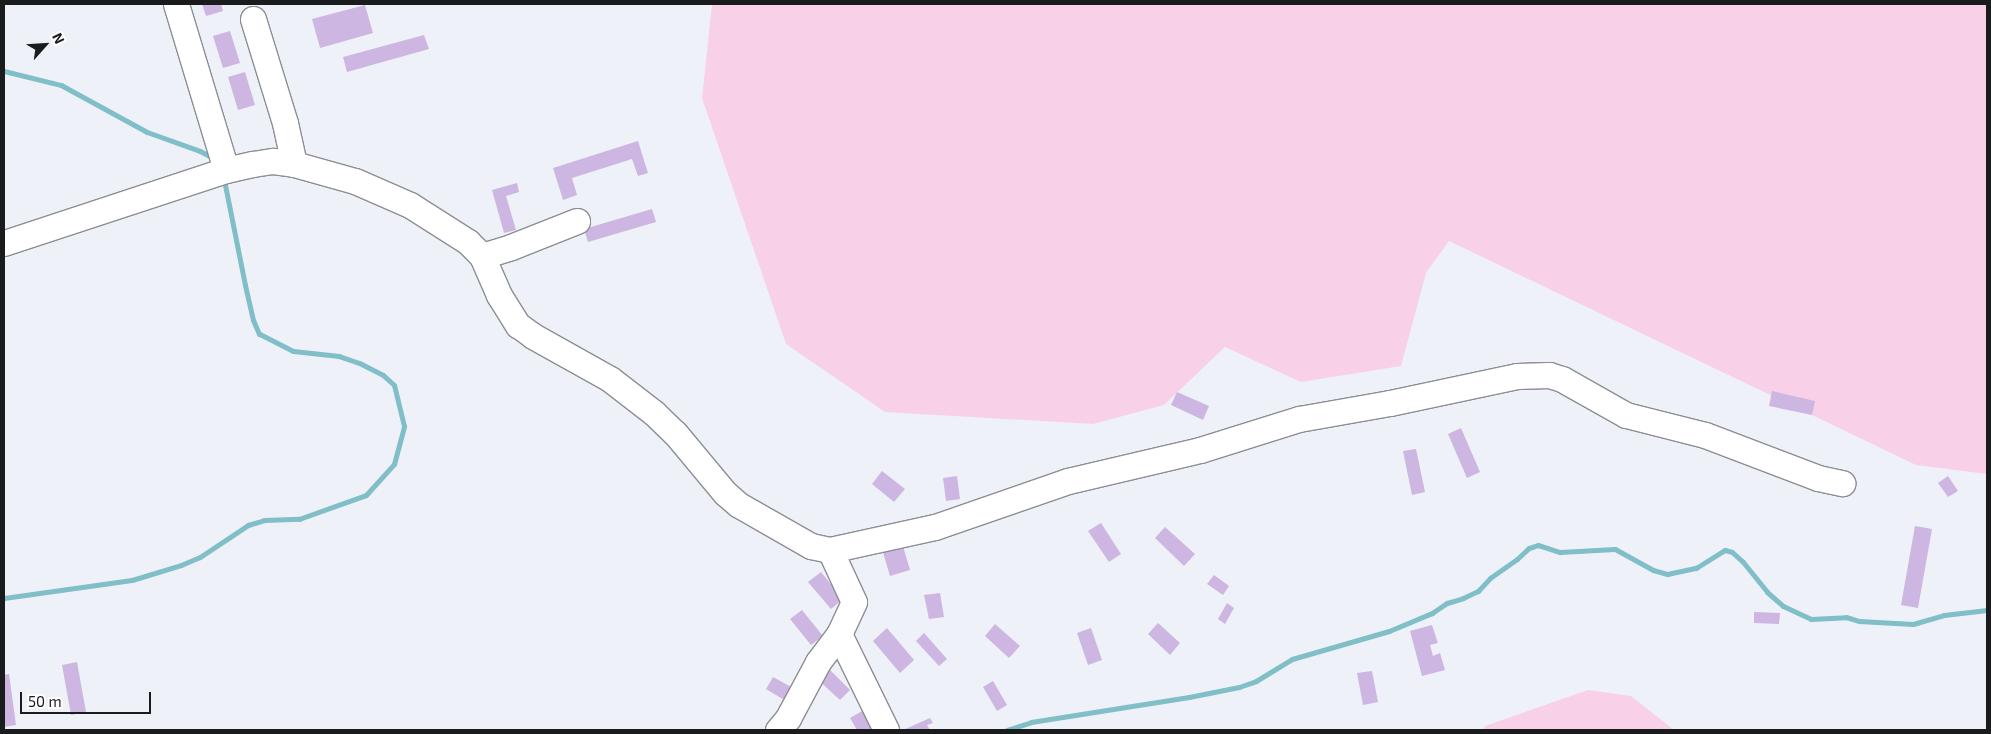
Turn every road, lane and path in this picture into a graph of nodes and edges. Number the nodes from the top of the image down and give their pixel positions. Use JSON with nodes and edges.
{"nodes":[{"id":1,"x":176,"y":4,"type":"edge"},
{"id":2,"x":253,"y":19,"type":"dead end"},
{"id":3,"x":294,"y":164,"type":"junction"},
{"id":4,"x":226,"y":170,"type":"junction"},
{"id":5,"x":578,"y":221,"type":"dead end"},
{"id":6,"x":4,"y":243,"type":"edge"},
{"id":7,"x":482,"y":256,"type":"junction"},
{"id":8,"x":1842,"y":483,"type":"dead end"},
{"id":9,"x":830,"y":550,"type":"junction"},
{"id":10,"x":838,"y":634,"type":"junction"},
{"id":11,"x":778,"y":730,"type":"edge"},
{"id":12,"x":886,"y":730,"type":"edge"}],
"edges":[{"from":1,"to":4,"type":"street"},
{"from":2,"to":3,"type":"street"},
{"from":3,"to":4,"type":"street"},
{"from":3,"to":7,"type":"street"},
{"from":4,"to":6,"type":"street"},
{"from":5,"to":7,"type":"street"},
{"from":7,"to":9,"type":"street"},
{"from":8,"to":9,"type":"street"},
{"from":9,"to":10,"type":"street"},
{"from":10,"to":11,"type":"street"},
{"from":10,"to":12,"type":"street"}]}
